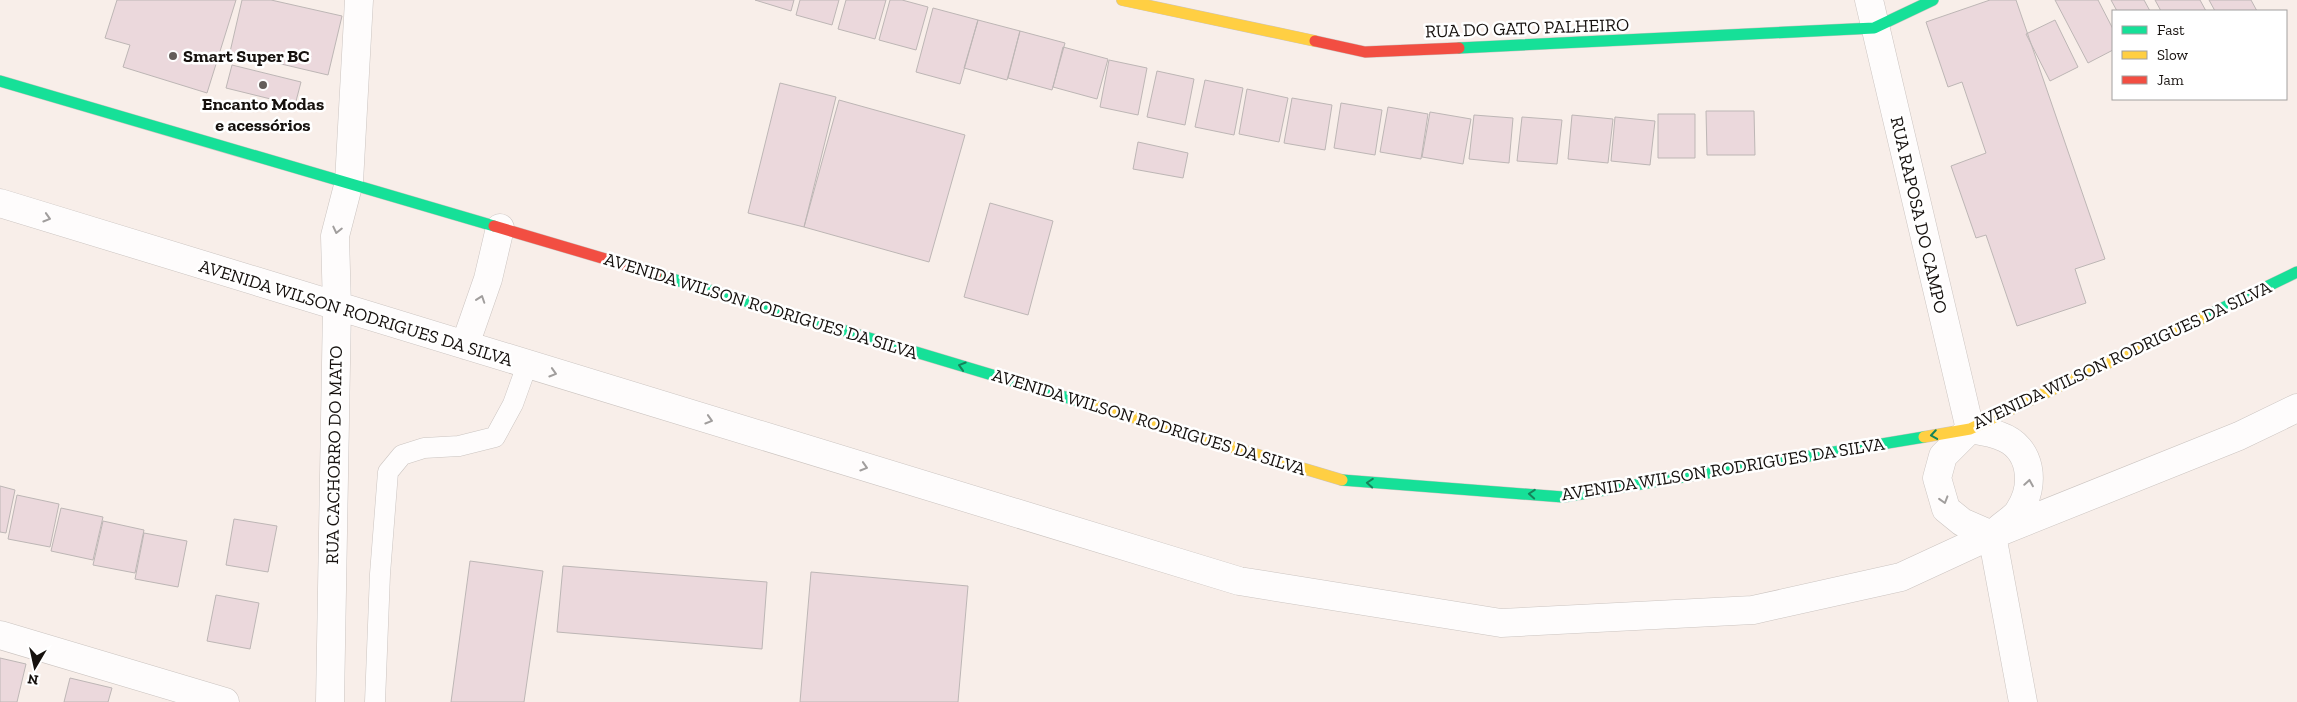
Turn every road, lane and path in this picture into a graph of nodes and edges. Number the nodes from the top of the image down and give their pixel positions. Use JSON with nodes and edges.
{"nodes":[{"id":1,"x":359,"y":0,"type":"edge"},
{"id":2,"x":1122,"y":0,"type":"edge"},
{"id":3,"x":1869,"y":0,"type":"edge"},
{"id":4,"x":1933,"y":0,"type":"edge"},
{"id":5,"x":1874,"y":28,"type":"junction"},
{"id":6,"x":0,"y":81,"type":"edge"},
{"id":7,"x":349,"y":182,"type":"junction"},
{"id":8,"x":0,"y":203,"type":"edge"},
{"id":9,"x":500,"y":228,"type":"junction"},
{"id":10,"x":2297,"y":272,"type":"edge"},
{"id":11,"x":337,"y":307,"type":"junction"},
{"id":12,"x":465,"y":345,"type":"junction"},
{"id":13,"x":527,"y":365,"type":"junction"},
{"id":14,"x":2297,"y":408,"type":"edge"},
{"id":15,"x":1970,"y":429,"type":"junction"},
{"id":16,"x":1992,"y":535,"type":"junction"},
{"id":17,"x":0,"y":635,"type":"edge"},
{"id":18,"x":225,"y":702,"type":"edge"},
{"id":19,"x":330,"y":702,"type":"edge"},
{"id":20,"x":375,"y":702,"type":"edge"},
{"id":21,"x":2022,"y":702,"type":"edge"}],
"edges":[{"from":1,"to":7,"type":"street","name":"RUA CACHORRO DO MATO"},
{"from":2,"to":5,"type":"street","name":"RUA DO GATO PALHEIRO"},
{"from":3,"to":5,"type":"street","name":"RUA RAPOSA DO CAMPO"},
{"from":4,"to":5,"type":"street","name":"RUA DO GATO PALHEIRO"},
{"from":5,"to":15,"type":"street","name":"RUA RAPOSA DO CAMPO"},
{"from":6,"to":7,"type":"street","name":"AVENIDA WILSON RODRIGUES DA SILVA"},
{"from":7,"to":9,"type":"street","name":"AVENIDA WILSON RODRIGUES DA SILVA"},
{"from":7,"to":11,"type":"street","name":"RUA CACHORRO DO MATO","one_way":true},
{"from":8,"to":11,"type":"street","name":"AVENIDA WILSON RODRIGUES DA SILVA","one_way":true},
{"from":12,"to":9,"type":"street","one_way":true},
{"from":15,"to":9,"type":"street","name":"AVENIDA WILSON RODRIGUES DA SILVA","one_way":true},
{"from":10,"to":15,"type":"street","name":"AVENIDA WILSON RODRIGUES DA SILVA"},
{"from":11,"to":12,"type":"street","name":"AVENIDA WILSON RODRIGUES DA SILVA"},
{"from":11,"to":19,"type":"street","name":"RUA CACHORRO DO MATO"},
{"from":12,"to":13,"type":"street","name":"AVENIDA WILSON RODRIGUES DA SILVA"},
{"from":13,"to":16,"type":"street","name":"AVENIDA WILSON RODRIGUES DA SILVA","one_way":true},
{"from":13,"to":20,"type":"lane"},
{"from":14,"to":16,"type":"street","name":"AVENIDA WILSON RODRIGUES DA SILVA"},
{"from":15,"to":16,"type":"street","one_way":true},
{"from":16,"to":15,"type":"street","one_way":true},
{"from":16,"to":21,"type":"street"},
{"from":17,"to":18,"type":"street"}]}
